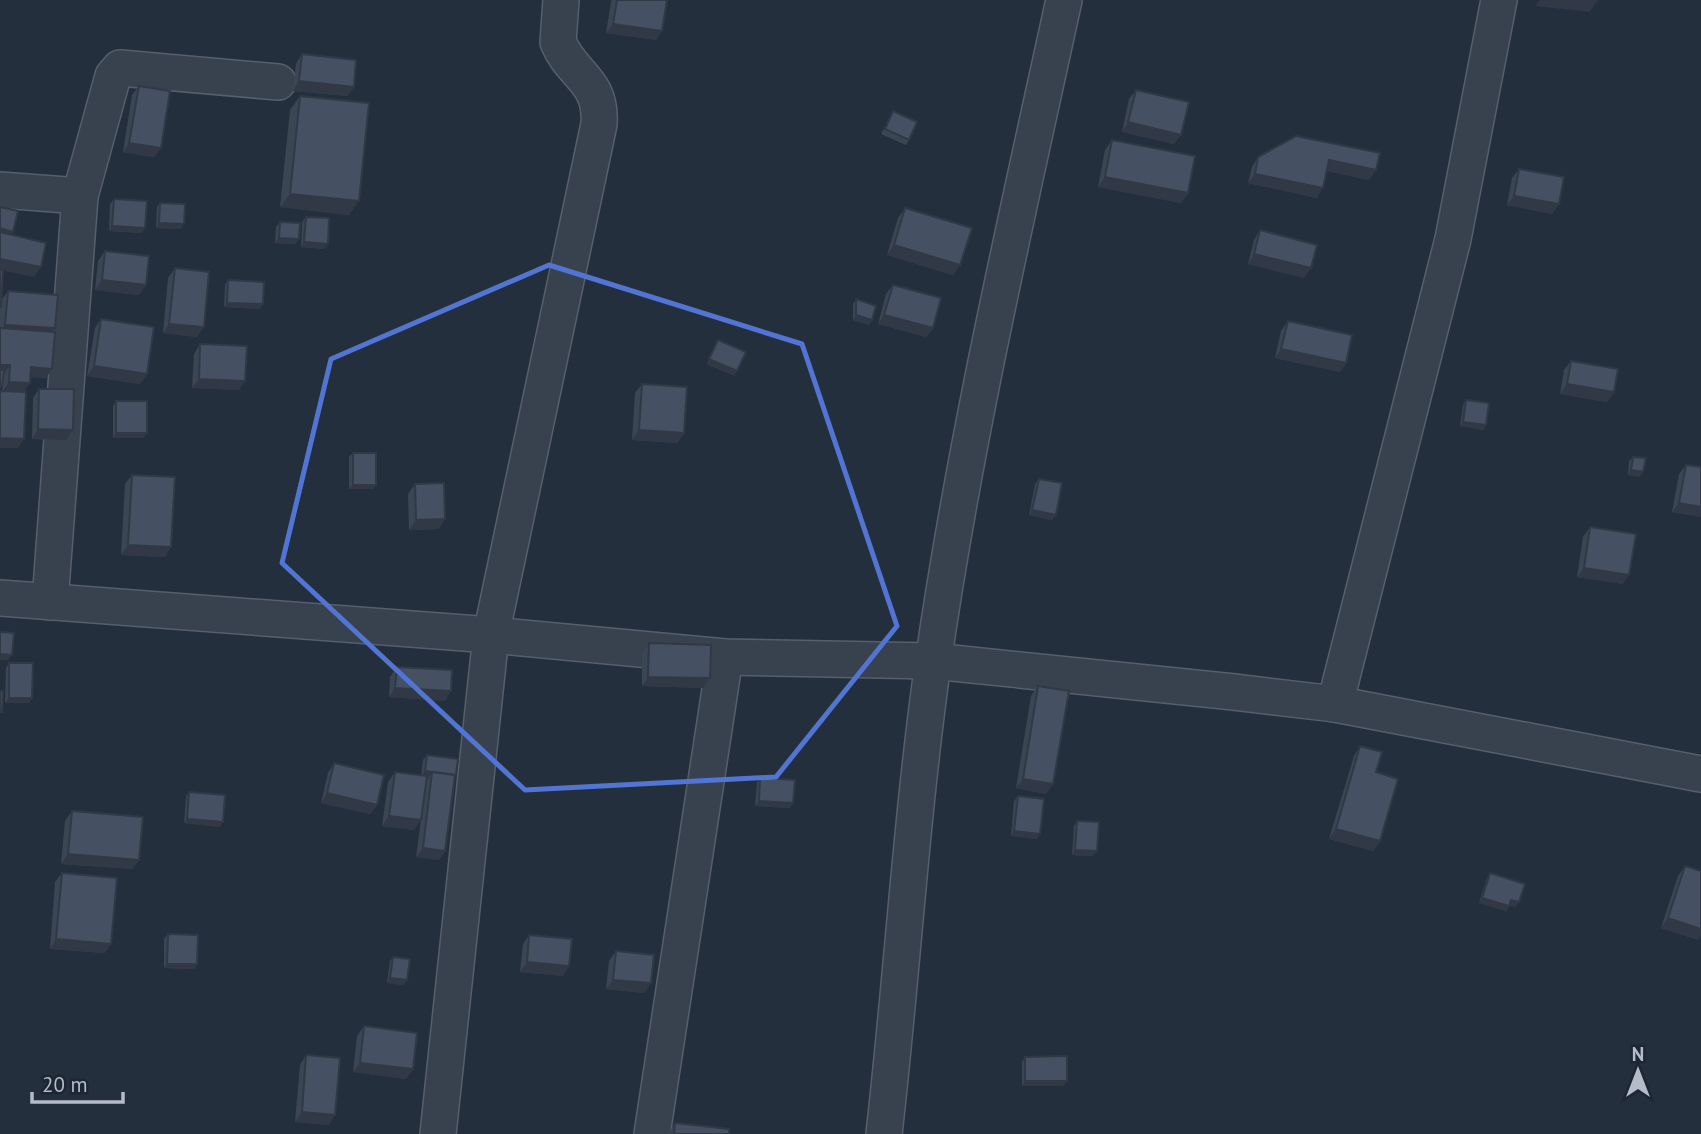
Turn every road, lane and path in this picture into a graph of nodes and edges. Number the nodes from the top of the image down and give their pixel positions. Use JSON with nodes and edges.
{"nodes":[{"id":1,"x":561,"y":0,"type":"edge"},
{"id":2,"x":1064,"y":0,"type":"edge"},
{"id":3,"x":1499,"y":0,"type":"edge"},
{"id":4,"x":278,"y":82,"type":"dead end"},
{"id":5,"x":0,"y":190,"type":"edge"},
{"id":6,"x":80,"y":196,"type":"junction"},
{"id":7,"x":0,"y":598,"type":"edge"},
{"id":8,"x":50,"y":602,"type":"junction"},
{"id":9,"x":491,"y":635,"type":"junction"},
{"id":10,"x":725,"y":657,"type":"junction"},
{"id":11,"x":933,"y":661,"type":"junction"},
{"id":12,"x":1335,"y":704,"type":"junction"},
{"id":13,"x":1701,"y":774,"type":"edge"},
{"id":14,"x":438,"y":1134,"type":"edge"},
{"id":15,"x":652,"y":1134,"type":"edge"},
{"id":16,"x":884,"y":1134,"type":"edge"}],
"edges":[{"from":1,"to":9,"type":"street"},
{"from":2,"to":11,"type":"street"},
{"from":3,"to":12,"type":"street"},
{"from":4,"to":6,"type":"street"},
{"from":5,"to":6,"type":"street"},
{"from":6,"to":8,"type":"street"},
{"from":7,"to":8,"type":"street"},
{"from":8,"to":9,"type":"street"},
{"from":9,"to":10,"type":"street"},
{"from":9,"to":14,"type":"street"},
{"from":10,"to":11,"type":"street"},
{"from":10,"to":15,"type":"street"},
{"from":11,"to":12,"type":"street"},
{"from":11,"to":16,"type":"street"},
{"from":12,"to":13,"type":"street"}]}
